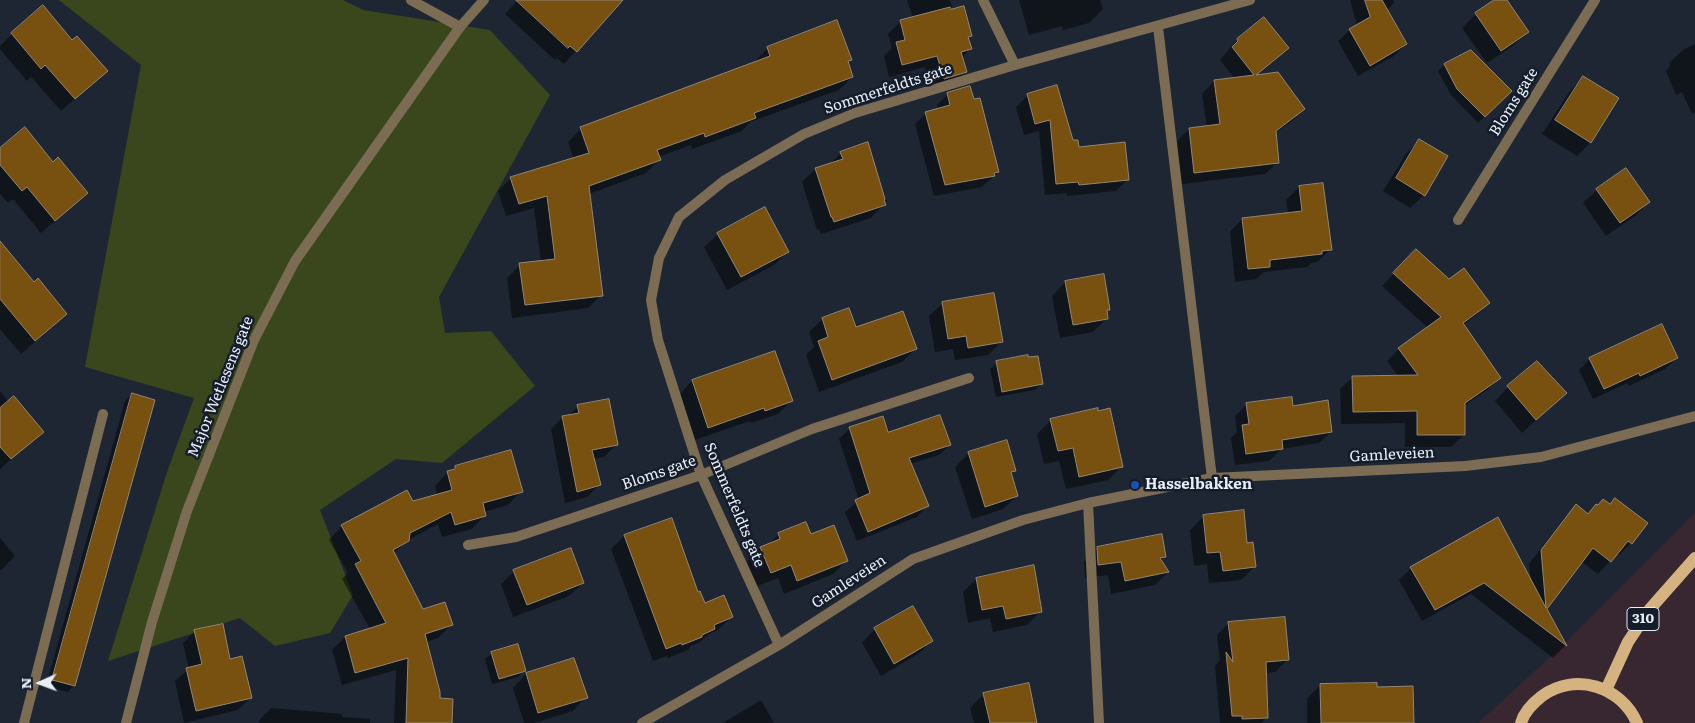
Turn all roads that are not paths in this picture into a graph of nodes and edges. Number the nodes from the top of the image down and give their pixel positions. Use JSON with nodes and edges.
{"nodes":[{"id":1,"x":411,"y":0,"type":"edge"},
{"id":2,"x":484,"y":0,"type":"edge"},
{"id":3,"x":983,"y":0,"type":"edge"},
{"id":4,"x":1250,"y":0,"type":"edge"},
{"id":5,"x":1595,"y":0,"type":"edge"},
{"id":6,"x":460,"y":27,"type":"junction"},
{"id":7,"x":1158,"y":27,"type":"junction"},
{"id":8,"x":1015,"y":65,"type":"junction"},
{"id":9,"x":1458,"y":220,"type":"dead end"},
{"id":10,"x":969,"y":378,"type":"dead end"},
{"id":11,"x":103,"y":414,"type":"dead end"},
{"id":12,"x":1695,"y":416,"type":"edge"},
{"id":13,"x":701,"y":475,"type":"junction"},
{"id":14,"x":1212,"y":478,"type":"junction"},
{"id":15,"x":1088,"y":503,"type":"junction"},
{"id":16,"x":468,"y":545,"type":"dead end"},
{"id":17,"x":1695,"y":558,"type":"edge"},
{"id":18,"x":779,"y":645,"type":"junction"},
{"id":19,"x":1606,"y":690,"type":"junction"},
{"id":20,"x":24,"y":723,"type":"edge"},
{"id":21,"x":126,"y":723,"type":"edge"},
{"id":22,"x":642,"y":723,"type":"edge"},
{"id":23,"x":1099,"y":723,"type":"edge"},
{"id":24,"x":1521,"y":723,"type":"edge"},
{"id":25,"x":1637,"y":723,"type":"edge"}],
"edges":[{"from":1,"to":6,"type":"street"},
{"from":2,"to":6,"type":"street","name":"Major Wetlesens gate"},
{"from":3,"to":8,"type":"street"},
{"from":4,"to":7,"type":"street","name":"Sommerfeldts gate"},
{"from":5,"to":9,"type":"street","name":"Bloms gate"},
{"from":6,"to":21,"type":"street","name":"Major Wetlesens gate"},
{"from":7,"to":8,"type":"street","name":"Sommerfeldts gate"},
{"from":7,"to":14,"type":"street"},
{"from":8,"to":13,"type":"street","name":"Sommerfeldts gate"},
{"from":10,"to":13,"type":"street","name":"Bloms gate"},
{"from":11,"to":20,"type":"street"},
{"from":12,"to":14,"type":"street","name":"Gamleveien"},
{"from":13,"to":16,"type":"street","name":"Bloms gate"},
{"from":13,"to":18,"type":"street","name":"Sommerfeldts gate"},
{"from":14,"to":15,"type":"street","name":"Gamleveien"},
{"from":15,"to":18,"type":"street","name":"Gamleveien"},
{"from":15,"to":23,"type":"street"},
{"from":17,"to":19,"type":"main road","number":"310"},
{"from":18,"to":22,"type":"street","name":"Gamleveien"},
{"from":19,"to":24,"type":"main road"},
{"from":19,"to":25,"type":"main road"}]}
